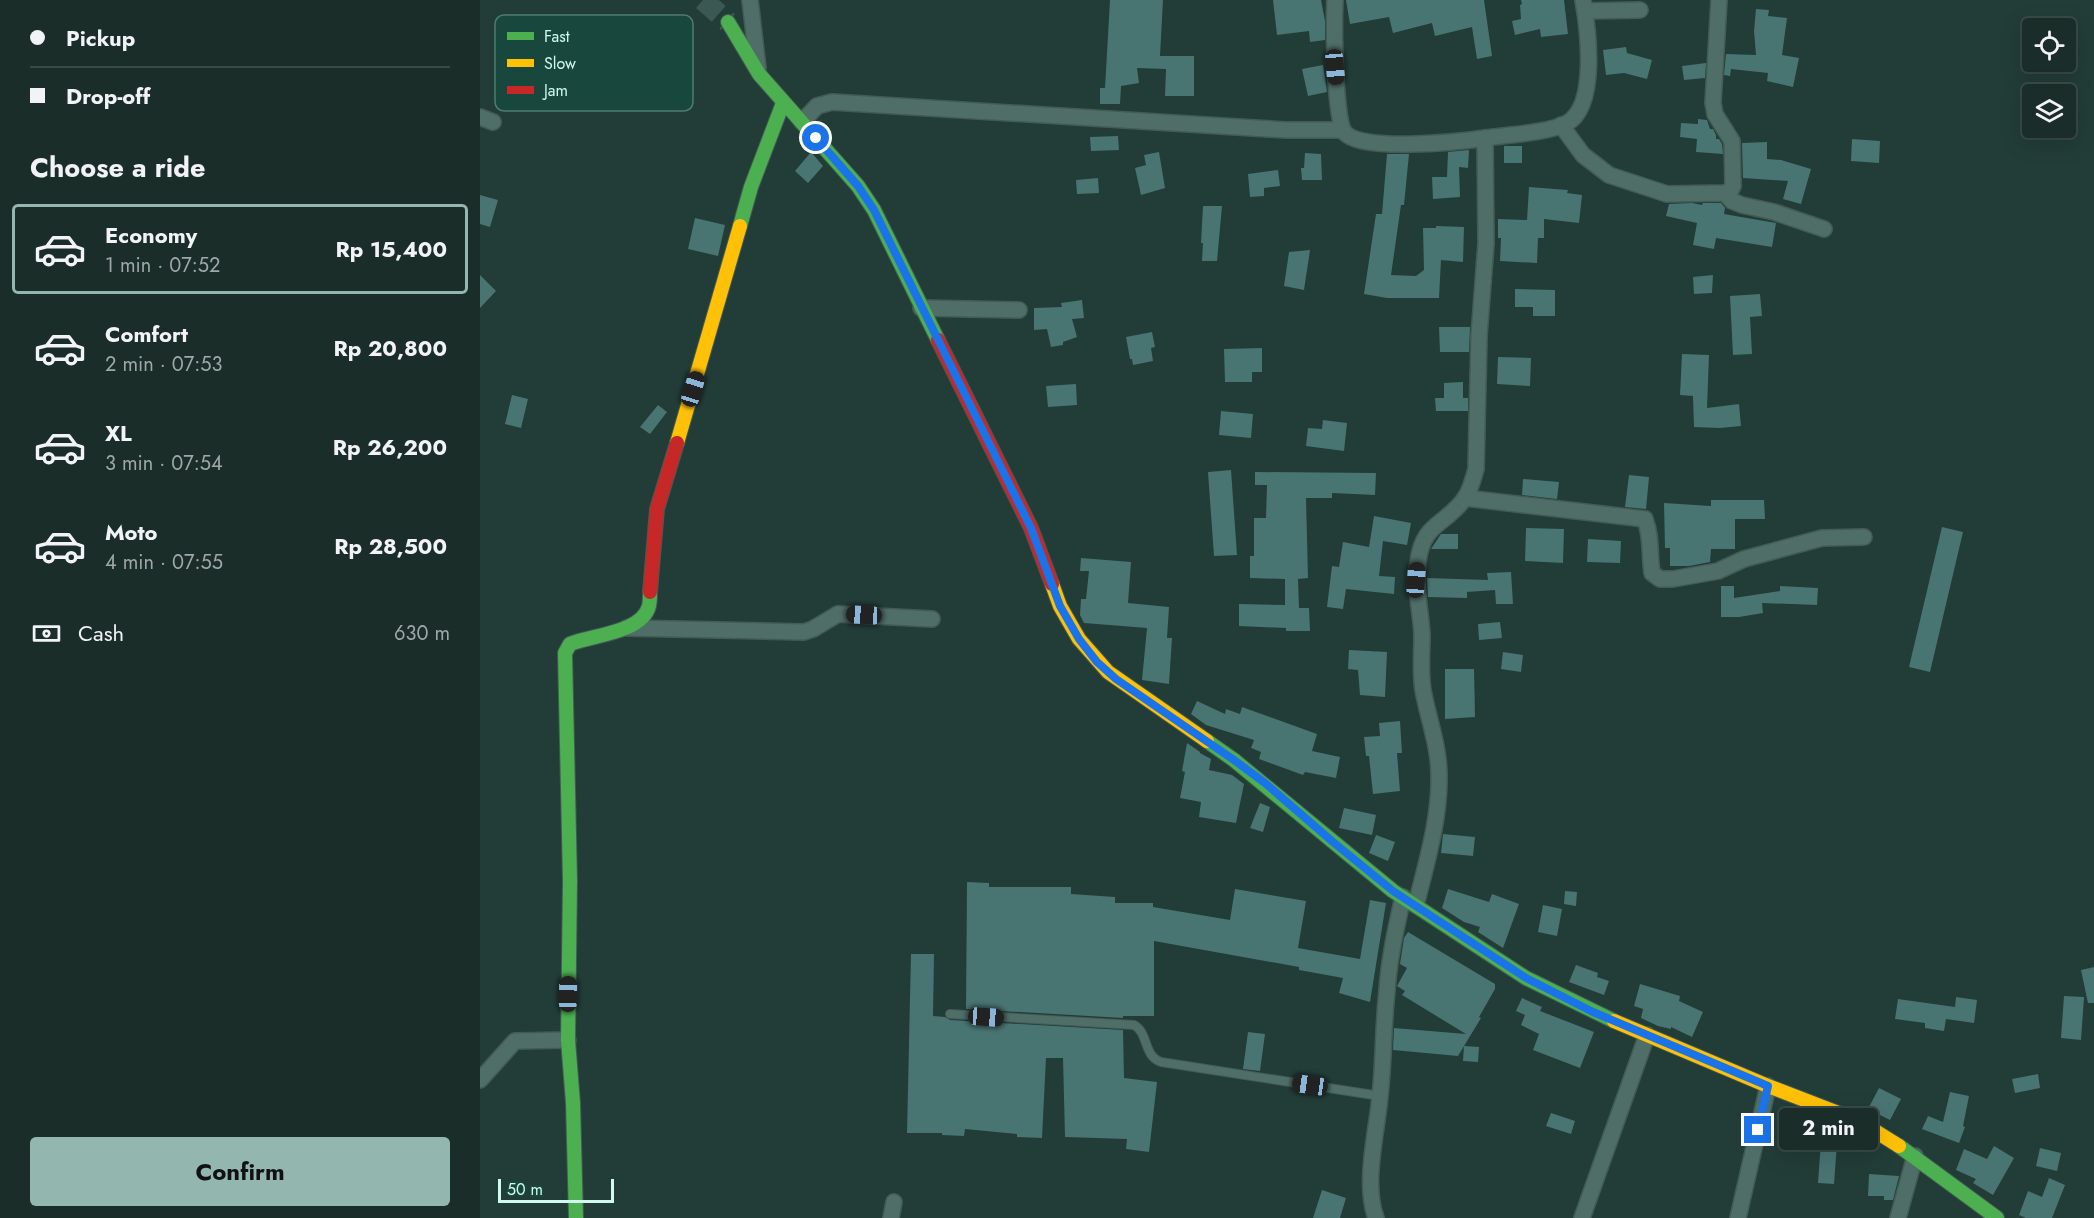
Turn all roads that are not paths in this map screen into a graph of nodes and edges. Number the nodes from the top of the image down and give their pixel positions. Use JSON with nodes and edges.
{"nodes":[{"id":1,"x":750,"y":0,"type":"edge"},
{"id":2,"x":1335,"y":0,"type":"edge"},
{"id":3,"x":1719,"y":0,"type":"edge"},
{"id":4,"x":1584,"y":5,"type":"edge"},
{"id":5,"x":1640,"y":10,"type":"dead end"},
{"id":6,"x":728,"y":22,"type":"tunnel mouth"},
{"id":7,"x":759,"y":74,"type":"junction"},
{"id":8,"x":783,"y":103,"type":"junction"},
{"id":9,"x":802,"y":122,"type":"junction"},
{"id":10,"x":1561,"y":125,"type":"junction"},
{"id":11,"x":1343,"y":130,"type":"junction"},
{"id":12,"x":1485,"y":138,"type":"junction"},
{"id":13,"x":1725,"y":193,"type":"junction"},
{"id":14,"x":1824,"y":229,"type":"dead end"},
{"id":15,"x":921,"y":308,"type":"junction"},
{"id":16,"x":1019,"y":310,"type":"dead end"},
{"id":17,"x":1465,"y":498,"type":"junction"},
{"id":18,"x":1864,"y":537,"type":"dead end"},
{"id":19,"x":932,"y":619,"type":"dead end"},
{"id":20,"x":627,"y":628,"type":"junction"},
{"id":21,"x":1409,"y":901,"type":"junction"},
{"id":22,"x":950,"y":1014,"type":"dead end"},
{"id":23,"x":1647,"y":1035,"type":"junction"},
{"id":24,"x":567,"y":1040,"type":"junction"},
{"id":25,"x":480,"y":1080,"type":"edge"},
{"id":26,"x":1768,"y":1086,"type":"junction"},
{"id":27,"x":1380,"y":1095,"type":"junction"},
{"id":28,"x":1915,"y":1156,"type":"junction"},
{"id":29,"x":894,"y":1202,"type":"dead end"},
{"id":30,"x":576,"y":1218,"type":"edge"},
{"id":31,"x":891,"y":1218,"type":"edge"},
{"id":32,"x":1376,"y":1218,"type":"edge"},
{"id":33,"x":1582,"y":1218,"type":"edge"},
{"id":34,"x":1738,"y":1218,"type":"edge"},
{"id":35,"x":1898,"y":1218,"type":"edge"},
{"id":36,"x":1996,"y":1218,"type":"edge"}],
"edges":[{"from":1,"to":7,"type":"street"},
{"from":2,"to":11,"type":"street"},
{"from":3,"to":13,"type":"street"},
{"from":4,"to":5,"type":"street"},
{"from":4,"to":10,"type":"street"},
{"from":6,"to":7,"type":"street"},
{"from":7,"to":8,"type":"street"},
{"from":8,"to":9,"type":"street"},
{"from":8,"to":20,"type":"street"},
{"from":9,"to":11,"type":"street"},
{"from":9,"to":15,"type":"street"},
{"from":10,"to":12,"type":"street"},
{"from":10,"to":13,"type":"street"},
{"from":11,"to":12,"type":"street"},
{"from":12,"to":17,"type":"street"},
{"from":13,"to":14,"type":"street"},
{"from":15,"to":16,"type":"street"},
{"from":15,"to":21,"type":"street"},
{"from":17,"to":18,"type":"street"},
{"from":17,"to":21,"type":"street"},
{"from":19,"to":20,"type":"street"},
{"from":20,"to":24,"type":"street"},
{"from":21,"to":23,"type":"street"},
{"from":21,"to":27,"type":"street"},
{"from":22,"to":27,"type":"lane"},
{"from":23,"to":26,"type":"street"},
{"from":23,"to":33,"type":"street"},
{"from":24,"to":25,"type":"street"},
{"from":24,"to":30,"type":"street"},
{"from":26,"to":28,"type":"street"},
{"from":26,"to":34,"type":"street"},
{"from":27,"to":32,"type":"street"},
{"from":28,"to":35,"type":"street"},
{"from":28,"to":36,"type":"street"},
{"from":29,"to":31,"type":"street"}]}
